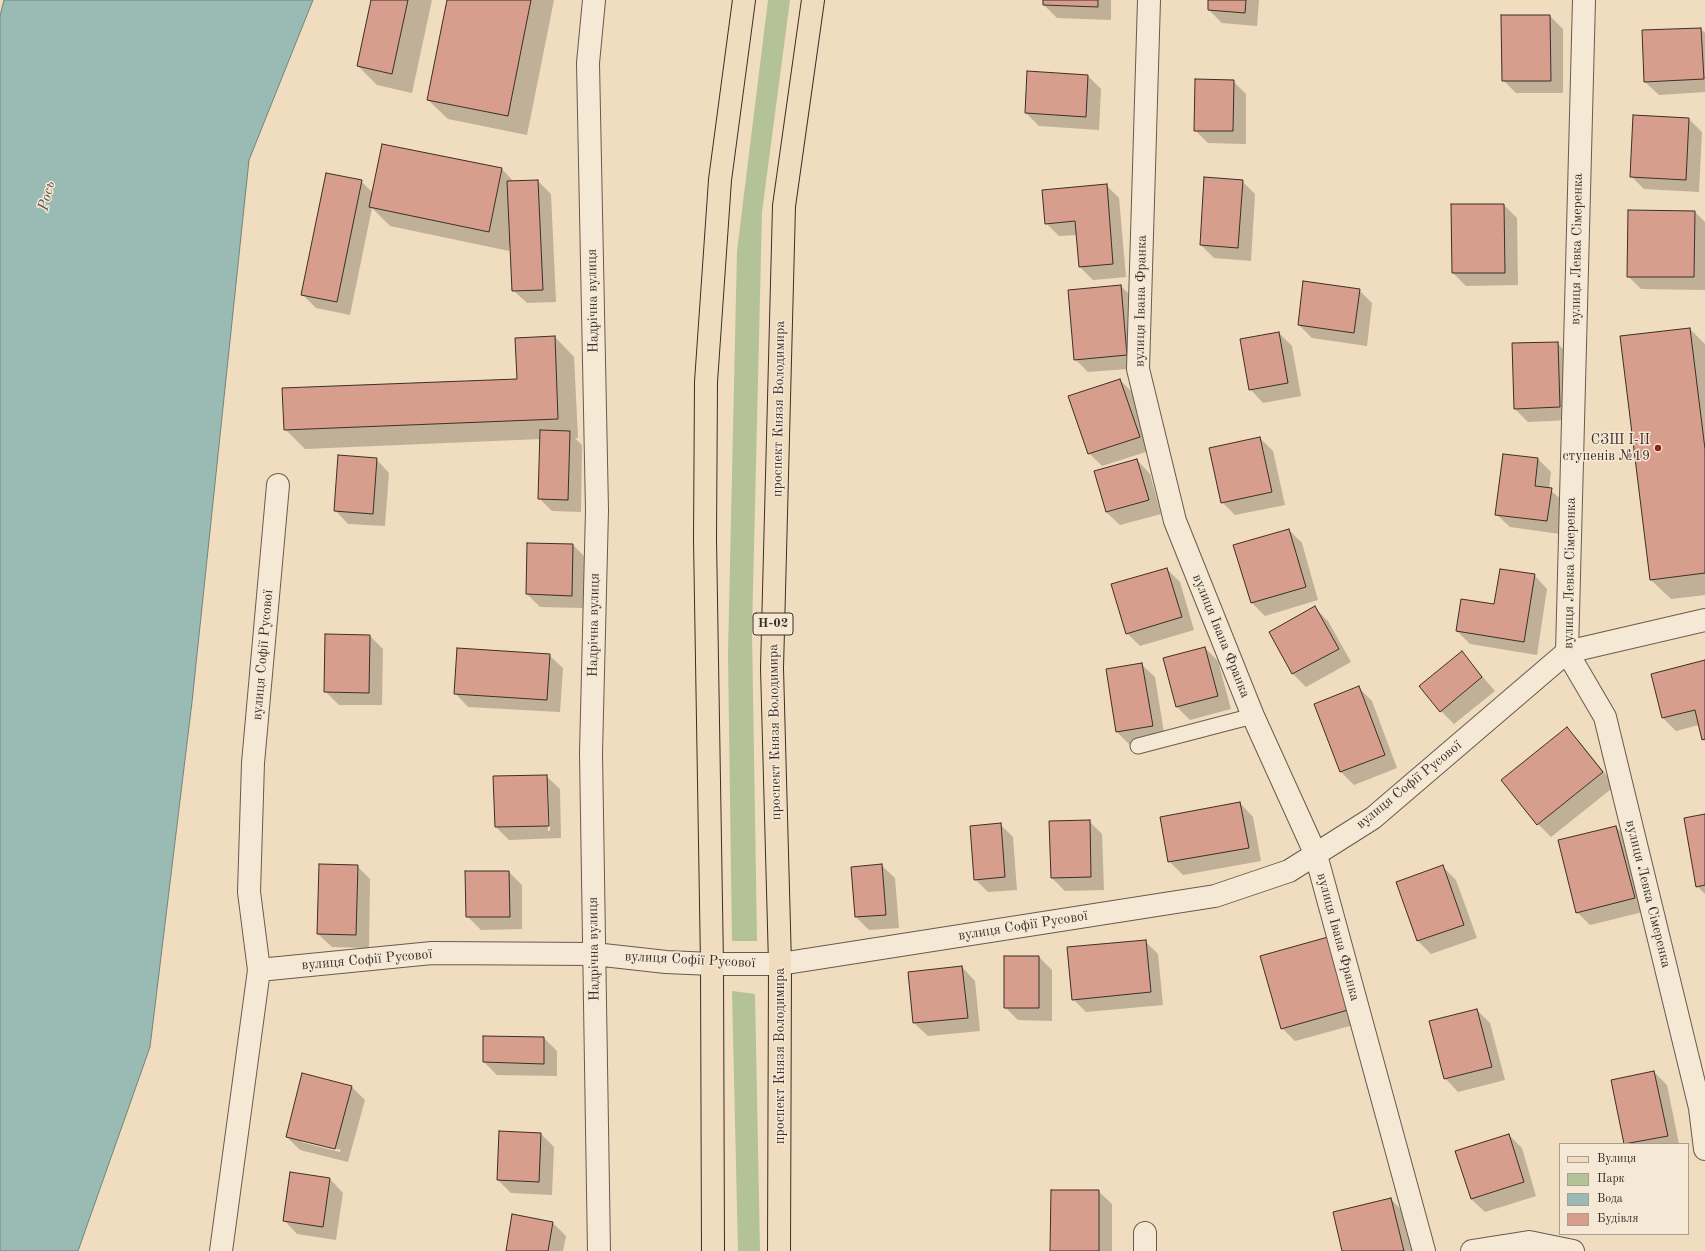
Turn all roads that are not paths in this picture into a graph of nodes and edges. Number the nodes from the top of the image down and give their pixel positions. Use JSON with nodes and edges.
{"nodes":[{"id":1,"x":594,"y":0,"type":"edge"},
{"id":2,"x":744,"y":0,"type":"edge"},
{"id":3,"x":812,"y":0,"type":"edge"},
{"id":4,"x":1149,"y":0,"type":"edge"},
{"id":5,"x":1584,"y":0,"type":"edge"},
{"id":6,"x":278,"y":485,"type":"dead end"},
{"id":7,"x":1705,"y":620,"type":"edge"},
{"id":8,"x":1567,"y":652,"type":"junction"},
{"id":9,"x":1253,"y":716,"type":"junction"},
{"id":10,"x":1138,"y":746,"type":"dead end"},
{"id":11,"x":1316,"y":855,"type":"junction"},
{"id":12,"x":594,"y":954,"type":"junction"},
{"id":13,"x":712,"y":964,"type":"junction"},
{"id":14,"x":780,"y":964,"type":"junction"},
{"id":15,"x":259,"y":970,"type":"junction"},
{"id":16,"x":1705,"y":1148,"type":"edge"},
{"id":17,"x":221,"y":1251,"type":"edge"},
{"id":18,"x":599,"y":1251,"type":"edge"},
{"id":19,"x":713,"y":1251,"type":"edge"},
{"id":20,"x":779,"y":1251,"type":"edge"},
{"id":21,"x":1424,"y":1251,"type":"edge"},
{"id":22,"x":1472,"y":1251,"type":"edge"},
{"id":23,"x":1573,"y":1251,"type":"edge"}],
"edges":[{"from":1,"to":12,"type":"street","name":"Надрічна вулиця"},
{"from":2,"to":13,"type":"main road"},
{"from":3,"to":14,"type":"main road","name":"проспект Князя Володимира","number":"Н-02"},
{"from":4,"to":9,"type":"street","name":"вулиця Івана Франка"},
{"from":5,"to":8,"type":"street","name":"вулиця Левка Сімеренка"},
{"from":6,"to":15,"type":"street","name":"вулиця Софії Русової"},
{"from":7,"to":8,"type":"street","name":"вулиця Софії Русової"},
{"from":8,"to":11,"type":"street","name":"вулиця Софії Русової"},
{"from":8,"to":16,"type":"street","name":"вулиця Левка Сімеренка"},
{"from":9,"to":10,"type":"lane"},
{"from":9,"to":11,"type":"street","name":"вулиця Івана Франка"},
{"from":11,"to":14,"type":"street","name":"вулиця Софії Русової"},
{"from":11,"to":21,"type":"street","name":"вулиця Івана Франка"},
{"from":12,"to":13,"type":"street","name":"вулиця Софії Русової"},
{"from":12,"to":15,"type":"street","name":"вулиця Софії Русової"},
{"from":12,"to":18,"type":"street","name":"Надрічна вулиця"},
{"from":13,"to":14,"type":"street","name":"вулиця Софії Русової"},
{"from":13,"to":19,"type":"main road"},
{"from":14,"to":20,"type":"main road","name":"проспект Князя Володимира","number":"Н-02"},
{"from":15,"to":17,"type":"street","name":"вулиця Софії Русової"},
{"from":22,"to":23,"type":"street"}]}
